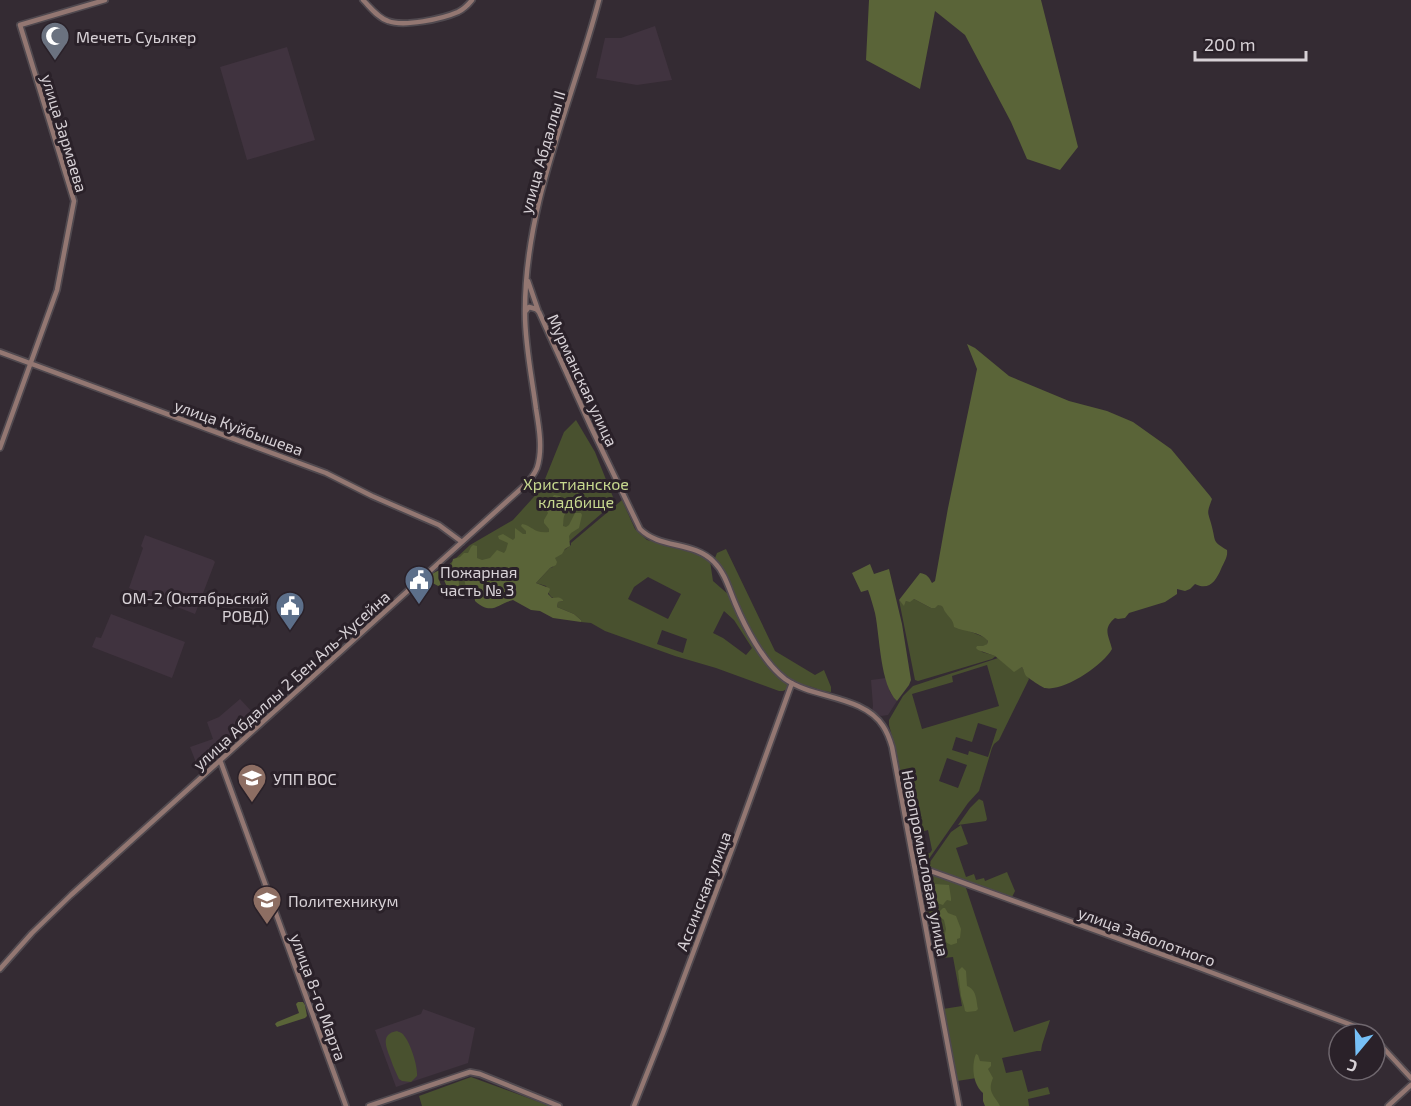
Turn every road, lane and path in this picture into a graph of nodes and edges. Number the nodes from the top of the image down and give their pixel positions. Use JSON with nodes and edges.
{"nodes":[{"id":1,"x":105,"y":0,"type":"edge"},
{"id":2,"x":363,"y":0,"type":"edge"},
{"id":3,"x":472,"y":0,"type":"edge"},
{"id":4,"x":599,"y":0,"type":"edge"},
{"id":5,"x":527,"y":273,"type":"junction"},
{"id":6,"x":539,"y":312,"type":"junction"},
{"id":7,"x":525,"y":313,"type":"junction"},
{"id":8,"x":0,"y":352,"type":"edge"},
{"id":9,"x":32,"y":364,"type":"junction"},
{"id":10,"x":0,"y":448,"type":"edge"},
{"id":11,"x":462,"y":542,"type":"junction"},
{"id":12,"x":792,"y":683,"type":"junction"},
{"id":13,"x":220,"y":760,"type":"junction"},
{"id":14,"x":914,"y":865,"type":"junction"},
{"id":15,"x":0,"y":969,"type":"edge"},
{"id":16,"x":1345,"y":1022,"type":"edge"},
{"id":17,"x":1387,"y":1052,"type":"edge"},
{"id":18,"x":1411,"y":1078,"type":"edge"},
{"id":19,"x":1411,"y":1085,"type":"edge"},
{"id":20,"x":346,"y":1106,"type":"edge"},
{"id":21,"x":369,"y":1106,"type":"edge"},
{"id":22,"x":559,"y":1106,"type":"edge"},
{"id":23,"x":634,"y":1106,"type":"edge"},
{"id":24,"x":958,"y":1106,"type":"edge"},
{"id":25,"x":1388,"y":1106,"type":"edge"}],
"edges":[{"from":1,"to":9,"type":"street","name":"улица Зармаева"},
{"from":2,"to":3,"type":"street"},
{"from":4,"to":5,"type":"street","name":"улица Абдаллы II"},
{"from":5,"to":6,"type":"street"},
{"from":5,"to":7,"type":"street","name":"улица Абдаллы II"},
{"from":6,"to":7,"type":"street","name":"Мурманская улица"},
{"from":6,"to":12,"type":"street","name":"Мурманская улица"},
{"from":7,"to":11,"type":"street","name":"улица Абдаллы 2 Бен Аль-Хусейна"},
{"from":8,"to":9,"type":"street","name":"улица Куйбышева"},
{"from":9,"to":10,"type":"street","name":"улица Зармаева"},
{"from":9,"to":11,"type":"street","name":"улица Куйбышева"},
{"from":11,"to":13,"type":"street","name":"улица Абдаллы 2 Бен Аль-Хусейна"},
{"from":12,"to":14,"type":"street","name":"Новопромысловая улица"},
{"from":12,"to":23,"type":"street","name":"Ассинская улица"},
{"from":13,"to":15,"type":"street","name":"улица Абдаллы 2 Бен Аль-Хусейна"},
{"from":13,"to":20,"type":"street","name":"улица 8-го Марта"},
{"from":14,"to":16,"type":"street","name":"улица Заболотного"},
{"from":14,"to":24,"type":"street","name":"Новопромысловая улица"},
{"from":17,"to":18,"type":"street"},
{"from":19,"to":25,"type":"street"},
{"from":21,"to":22,"type":"street"}]}
